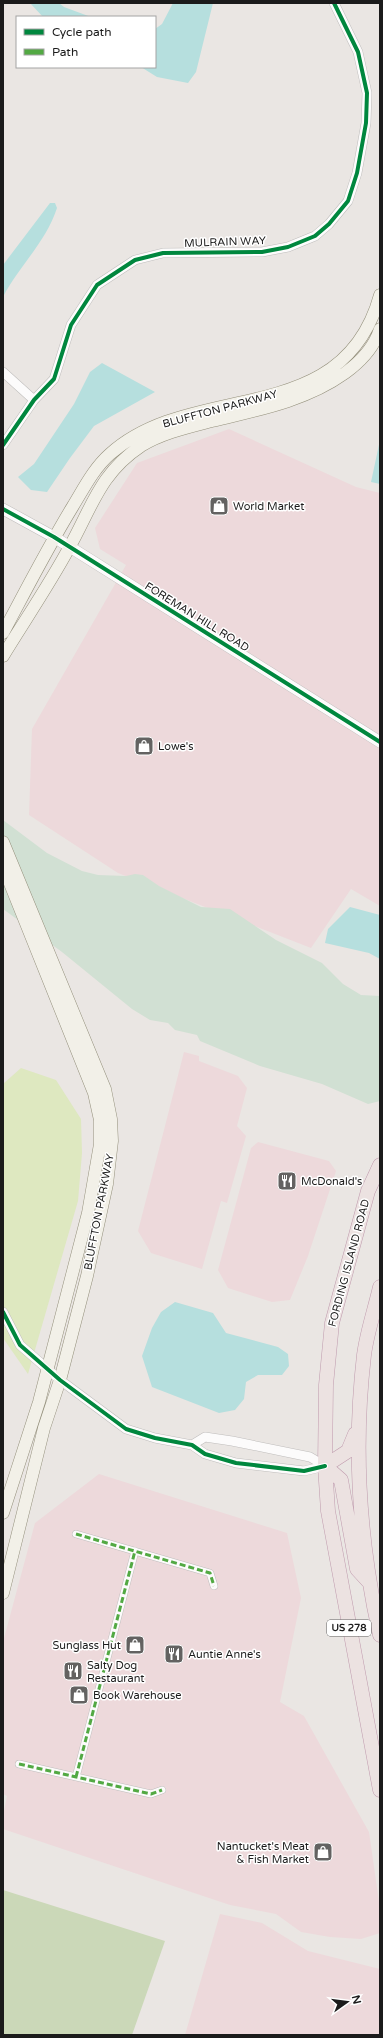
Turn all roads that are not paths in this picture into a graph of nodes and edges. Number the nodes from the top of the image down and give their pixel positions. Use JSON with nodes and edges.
{"nodes":[{"id":1,"x":334,"y":3,"type":"edge"},
{"id":2,"x":380,"y":295,"type":"edge"},
{"id":3,"x":380,"y":330,"type":"edge"},
{"id":4,"x":3,"y":372,"type":"edge"},
{"id":5,"x":34,"y":400,"type":"junction"},
{"id":6,"x":3,"y":445,"type":"edge"},
{"id":7,"x":3,"y":509,"type":"edge"},
{"id":8,"x":54,"y":538,"type":"junction"},
{"id":9,"x":69,"y":547,"type":"junction"},
{"id":10,"x":3,"y":633,"type":"edge"},
{"id":11,"x":3,"y":656,"type":"edge"},
{"id":12,"x":380,"y":742,"type":"edge"},
{"id":13,"x":3,"y":842,"type":"edge"},
{"id":14,"x":3,"y":866,"type":"edge"},
{"id":15,"x":380,"y":1165,"type":"edge"},
{"id":16,"x":380,"y":1287,"type":"edge"},
{"id":17,"x":3,"y":1312,"type":"edge"},
{"id":18,"x":47,"y":1370,"type":"junction"},
{"id":19,"x":60,"y":1380,"type":"junction"},
{"id":20,"x":359,"y":1424,"type":"junction"},
{"id":21,"x":192,"y":1445,"type":"junction"},
{"id":22,"x":272,"y":1450,"type":"junction"},
{"id":23,"x":325,"y":1466,"type":"junction"},
{"id":24,"x":268,"y":1467,"type":"junction"},
{"id":25,"x":3,"y":1513,"type":"edge"},
{"id":26,"x":76,"y":1534,"type":"dead end"},
{"id":27,"x":135,"y":1551,"type":"junction"},
{"id":28,"x":368,"y":1581,"type":"junction"},
{"id":29,"x":214,"y":1586,"type":"dead end"},
{"id":30,"x":3,"y":1593,"type":"edge"},
{"id":31,"x":380,"y":1635,"type":"edge"},
{"id":32,"x":19,"y":1764,"type":"dead end"},
{"id":33,"x":76,"y":1777,"type":"junction"},
{"id":34,"x":162,"y":1790,"type":"dead end"},
{"id":35,"x":380,"y":1790,"type":"edge"}],
"edges":[{"from":1,"to":5,"type":"street","name":"MULRAIN WAY"},
{"from":2,"to":8,"type":"main road","name":"BLUFFTON PARKWAY"},
{"from":3,"to":9,"type":"main road","name":"BLUFFTON PARKWAY"},
{"from":4,"to":5,"type":"street"},
{"from":5,"to":6,"type":"street","name":"MULRAIN WAY"},
{"from":7,"to":8,"type":"street","name":"FOREMAN HILL ROAD"},
{"from":8,"to":9,"type":"street","name":"FOREMAN HILL ROAD"},
{"from":8,"to":10,"type":"main road","name":"BLUFFTON PARKWAY"},
{"from":9,"to":11,"type":"main road","name":"BLUFFTON PARKWAY"},
{"from":9,"to":12,"type":"street","name":"FOREMAN HILL ROAD"},
{"from":13,"to":19,"type":"main road","name":"BLUFFTON PARKWAY"},
{"from":14,"to":18,"type":"main road","name":"BLUFFTON PARKWAY"},
{"from":15,"to":23,"type":"highway","name":"FORDING ISLAND ROAD","number":"US 278"},
{"from":16,"to":20,"type":"highway","number":"US 278"},
{"from":17,"to":18,"type":"street"},
{"from":18,"to":19,"type":"street"},
{"from":18,"to":25,"type":"main road","name":"BLUFFTON PARKWAY"},
{"from":19,"to":21,"type":"street"},
{"from":19,"to":30,"type":"main road","name":"BLUFFTON PARKWAY"},
{"from":20,"to":23,"type":"highway"},
{"from":20,"to":28,"type":"highway","number":"US 278"},
{"from":21,"to":22,"type":"street"},
{"from":21,"to":24,"type":"street"},
{"from":22,"to":23,"type":"street"},
{"from":22,"to":24,"type":"street"},
{"from":23,"to":24,"type":"street"},
{"from":23,"to":28,"type":"highway"},
{"from":23,"to":35,"type":"highway","name":"FORDING ISLAND ROAD","number":"US 278"},
{"from":26,"to":27,"type":"street"},
{"from":27,"to":29,"type":"street"},
{"from":27,"to":33,"type":"street"},
{"from":28,"to":31,"type":"highway","number":"US 278"},
{"from":32,"to":33,"type":"street"},
{"from":33,"to":34,"type":"street"}]}
